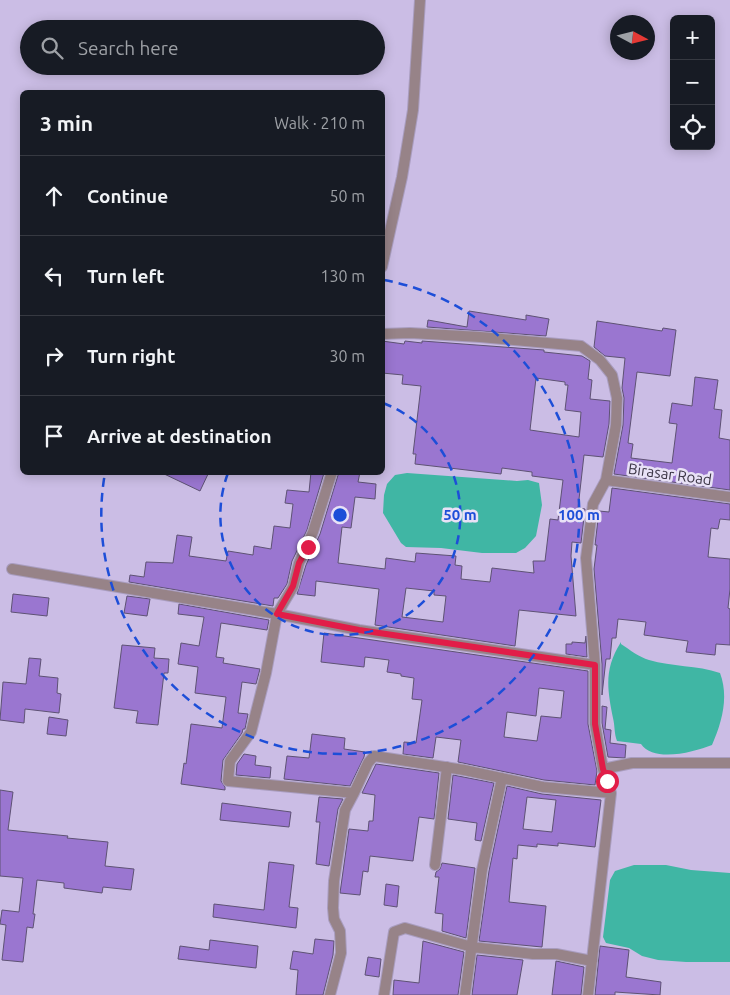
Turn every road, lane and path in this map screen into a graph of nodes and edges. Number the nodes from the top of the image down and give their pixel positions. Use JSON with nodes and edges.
{"nodes":[{"id":1,"x":420,"y":0,"type":"edge"},
{"id":2,"x":385,"y":253,"type":"edge"},
{"id":3,"x":385,"y":334,"type":"edge"},
{"id":4,"x":331,"y":475,"type":"edge"},
{"id":5,"x":606,"y":480,"type":"junction"},
{"id":6,"x":730,"y":497,"type":"edge"},
{"id":7,"x":12,"y":569,"type":"dead end"},
{"id":8,"x":277,"y":614,"type":"junction"},
{"id":9,"x":595,"y":665,"type":"junction"},
{"id":10,"x":730,"y":764,"type":"edge"},
{"id":11,"x":447,"y":767,"type":"junction"},
{"id":12,"x":603,"y":769,"type":"junction"},
{"id":13,"x":502,"y":778,"type":"junction"},
{"id":14,"x":354,"y":793,"type":"junction"},
{"id":15,"x":611,"y":793,"type":"junction"},
{"id":16,"x":435,"y":866,"type":"dead end"},
{"id":17,"x":472,"y":947,"type":"junction"},
{"id":18,"x":592,"y":961,"type":"junction"},
{"id":19,"x":330,"y":995,"type":"edge"},
{"id":20,"x":384,"y":995,"type":"edge"},
{"id":21,"x":465,"y":995,"type":"edge"},
{"id":22,"x":588,"y":995,"type":"edge"}],
"edges":[{"from":1,"to":2,"type":"street"},
{"from":3,"to":5,"type":"street"},
{"from":4,"to":8,"type":"street"},
{"from":5,"to":6,"type":"street","name":"Birasar Road"},
{"from":5,"to":9,"type":"street"},
{"from":7,"to":8,"type":"street"},
{"from":8,"to":9,"type":"street"},
{"from":8,"to":14,"type":"street"},
{"from":9,"to":12,"type":"street"},
{"from":10,"to":12,"type":"street"},
{"from":11,"to":13,"type":"street"},
{"from":11,"to":14,"type":"street"},
{"from":11,"to":16,"type":"street"},
{"from":12,"to":15,"type":"street"},
{"from":13,"to":15,"type":"street"},
{"from":13,"to":17,"type":"street"},
{"from":14,"to":19,"type":"street"},
{"from":15,"to":18,"type":"street"},
{"from":17,"to":18,"type":"street"},
{"from":17,"to":20,"type":"street"},
{"from":17,"to":21,"type":"street"},
{"from":18,"to":22,"type":"street"}]}
